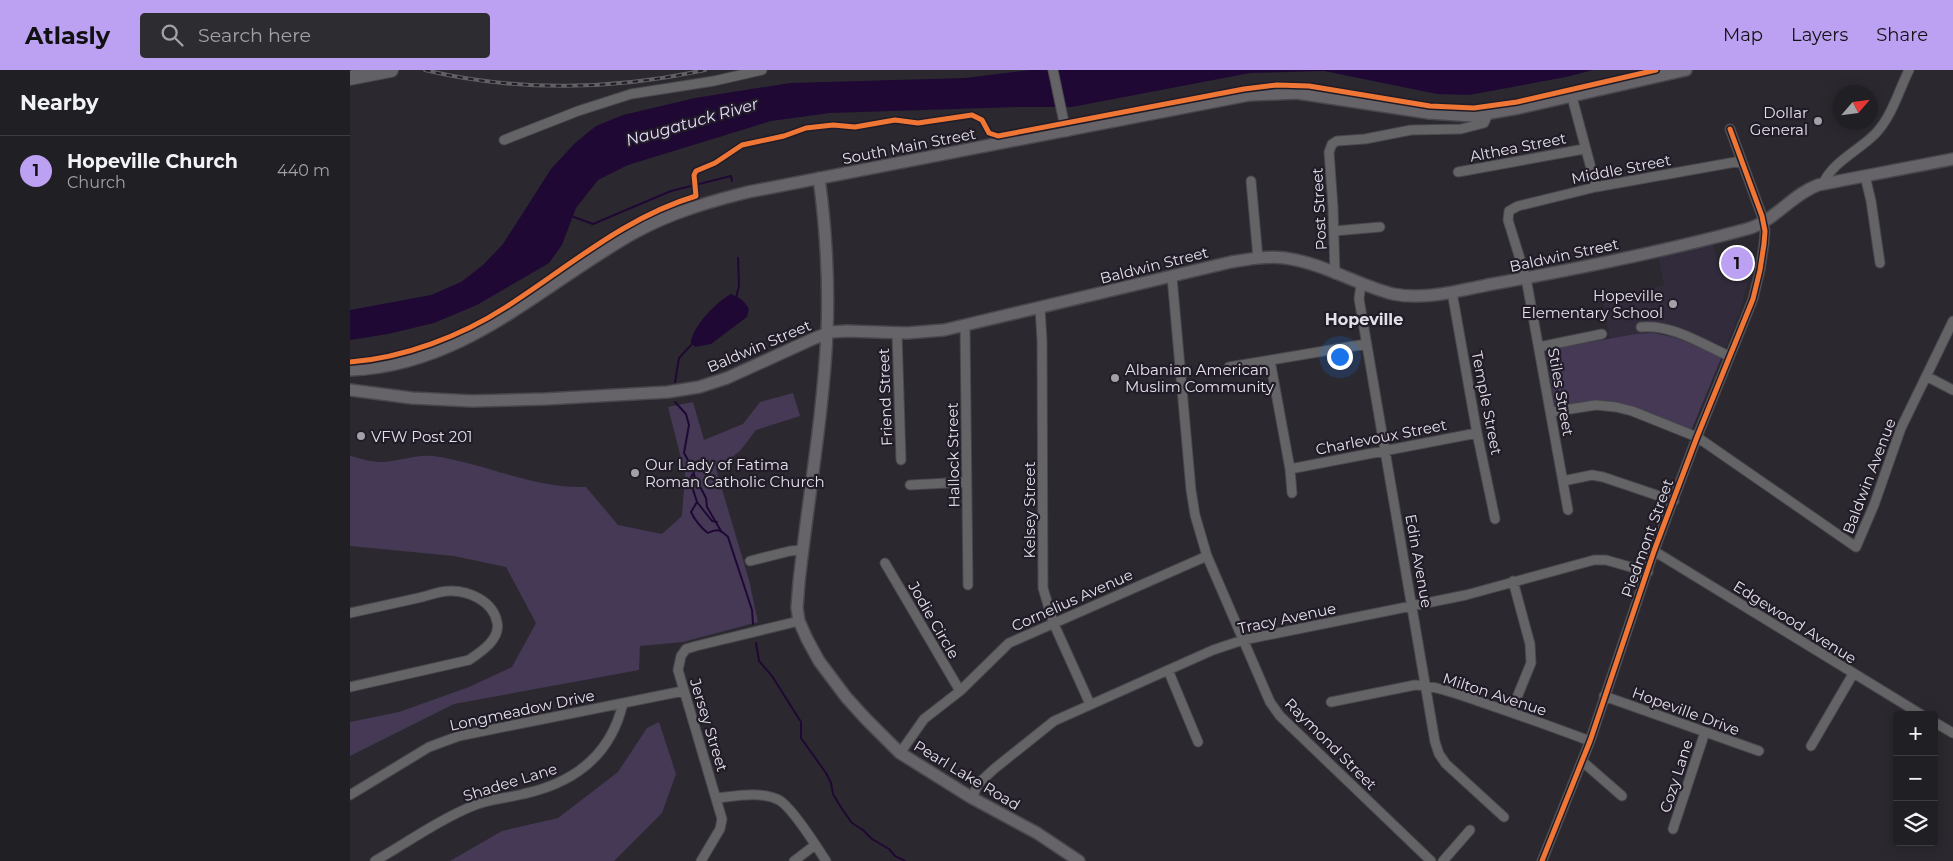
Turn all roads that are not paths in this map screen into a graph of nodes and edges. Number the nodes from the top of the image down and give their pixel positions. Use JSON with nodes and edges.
{"nodes":[{"id":1,"x":391,"y":70,"type":"edge"},
{"id":2,"x":762,"y":70,"type":"edge"},
{"id":3,"x":1053,"y":70,"type":"edge"},
{"id":4,"x":1686,"y":70,"type":"edge"},
{"id":5,"x":1909,"y":70,"type":"edge"},
{"id":6,"x":350,"y":78,"type":"edge"},
{"id":7,"x":1572,"y":97,"type":"junction"},
{"id":8,"x":1488,"y":114,"type":"junction"},
{"id":9,"x":1730,"y":129,"type":"dead end"},
{"id":10,"x":1066,"y":132,"type":"junction"},
{"id":11,"x":504,"y":140,"type":"dead end"},
{"id":12,"x":1584,"y":149,"type":"junction"},
{"id":13,"x":1953,"y":159,"type":"edge"},
{"id":14,"x":1741,"y":161,"type":"junction"},
{"id":15,"x":1458,"y":172,"type":"dead end"},
{"id":16,"x":1865,"y":176,"type":"junction"},
{"id":17,"x":819,"y":178,"type":"junction"},
{"id":18,"x":1251,"y":181,"type":"dead end"},
{"id":19,"x":1823,"y":184,"type":"junction"},
{"id":20,"x":1596,"y":186,"type":"junction"},
{"id":21,"x":1509,"y":211,"type":"joint"},
{"id":22,"x":1764,"y":222,"type":"junction"},
{"id":23,"x":1380,"y":227,"type":"dead end"},
{"id":24,"x":1334,"y":231,"type":"junction"},
{"id":25,"x":1258,"y":258,"type":"junction"},
{"id":26,"x":1880,"y":263,"type":"dead end"},
{"id":27,"x":1335,"y":274,"type":"junction"},
{"id":28,"x":1172,"y":277,"type":"junction"},
{"id":29,"x":1526,"y":278,"type":"junction"},
{"id":30,"x":1361,"y":284,"type":"junction"},
{"id":31,"x":1452,"y":292,"type":"junction"},
{"id":32,"x":1040,"y":308,"type":"junction"},
{"id":33,"x":1953,"y":321,"type":"edge"},
{"id":34,"x":965,"y":326,"type":"junction"},
{"id":35,"x":1640,"y":327,"type":"dead end"},
{"id":36,"x":897,"y":333,"type":"junction"},
{"id":37,"x":827,"y":334,"type":"junction"},
{"id":38,"x":1602,"y":334,"type":"dead end"},
{"id":39,"x":1366,"y":344,"type":"junction"},
{"id":40,"x":1539,"y":346,"type":"junction"},
{"id":41,"x":1729,"y":356,"type":"junction"},
{"id":42,"x":1270,"y":360,"type":"junction"},
{"id":43,"x":1229,"y":367,"type":"dead end"},
{"id":44,"x":350,"y":370,"type":"edge"},
{"id":45,"x":1926,"y":376,"type":"junction"},
{"id":46,"x":350,"y":390,"type":"edge"},
{"id":47,"x":1953,"y":390,"type":"edge"},
{"id":48,"x":1551,"y":412,"type":"junction"},
{"id":49,"x":1477,"y":433,"type":"junction"},
{"id":50,"x":1696,"y":438,"type":"junction"},
{"id":51,"x":1386,"y":450,"type":"junction"},
{"id":52,"x":901,"y":460,"type":"dead end"},
{"id":53,"x":1290,"y":469,"type":"junction"},
{"id":54,"x":1563,"y":481,"type":"junction"},
{"id":55,"x":967,"y":482,"type":"junction"},
{"id":56,"x":910,"y":485,"type":"dead end"},
{"id":57,"x":1292,"y":493,"type":"dead end"},
{"id":58,"x":1674,"y":501,"type":"junction"},
{"id":59,"x":1568,"y":510,"type":"dead end"},
{"id":60,"x":1495,"y":519,"type":"dead end"},
{"id":61,"x":802,"y":550,"type":"junction"},
{"id":62,"x":1654,"y":552,"type":"junction"},
{"id":63,"x":1207,"y":556,"type":"junction"},
{"id":64,"x":750,"y":561,"type":"dead end"},
{"id":65,"x":885,"y":563,"type":"dead end"},
{"id":66,"x":1648,"y":572,"type":"junction"},
{"id":67,"x":1513,"y":581,"type":"junction"},
{"id":68,"x":968,"y":585,"type":"dead end"},
{"id":69,"x":1413,"y":605,"type":"junction"},
{"id":70,"x":350,"y":613,"type":"edge"},
{"id":71,"x":799,"y":621,"type":"junction"},
{"id":72,"x":1053,"y":622,"type":"junction"},
{"id":73,"x":1243,"y":640,"type":"junction"},
{"id":74,"x":1168,"y":670,"type":"junction"},
{"id":75,"x":1853,"y":674,"type":"junction"},
{"id":76,"x":1425,"y":686,"type":"junction"},
{"id":77,"x":350,"y":687,"type":"edge"},
{"id":78,"x":683,"y":691,"type":"junction"},
{"id":79,"x":960,"y":691,"type":"junction"},
{"id":80,"x":1604,"y":696,"type":"junction"},
{"id":81,"x":1331,"y":702,"type":"dead end"},
{"id":82,"x":623,"y":703,"type":"junction"},
{"id":83,"x":1090,"y":704,"type":"junction"},
{"id":84,"x":1915,"y":711,"type":"edge"},
{"id":85,"x":1511,"y":712,"type":"junction"},
{"id":86,"x":1938,"y":724,"type":"edge"},
{"id":87,"x":1952,"y":729,"type":"edge"},
{"id":88,"x":1705,"y":732,"type":"junction"},
{"id":89,"x":1590,"y":741,"type":"junction"},
{"id":90,"x":1198,"y":742,"type":"dead end"},
{"id":91,"x":1811,"y":746,"type":"dead end"},
{"id":92,"x":1759,"y":751,"type":"dead end"},
{"id":93,"x":900,"y":753,"type":"junction"},
{"id":94,"x":1582,"y":761,"type":"junction"},
{"id":95,"x":350,"y":794,"type":"edge"},
{"id":96,"x":1622,"y":796,"type":"dead end"},
{"id":97,"x":717,"y":798,"type":"junction"},
{"id":98,"x":972,"y":798,"type":"junction"},
{"id":99,"x":1504,"y":817,"type":"dead end"},
{"id":100,"x":1673,"y":829,"type":"dead end"},
{"id":101,"x":1470,"y":830,"type":"dead end"},
{"id":102,"x":815,"y":845,"type":"junction"},
{"id":103,"x":376,"y":861,"type":"edge"},
{"id":104,"x":701,"y":861,"type":"edge"},
{"id":105,"x":794,"y":861,"type":"edge"},
{"id":106,"x":826,"y":861,"type":"edge"},
{"id":107,"x":1079,"y":861,"type":"edge"},
{"id":108,"x":1432,"y":861,"type":"edge"},
{"id":109,"x":1443,"y":861,"type":"edge"},
{"id":110,"x":1542,"y":861,"type":"edge"}],
"edges":[{"from":1,"to":6,"type":"highway"},
{"from":2,"to":11,"type":"street"},
{"from":3,"to":10,"type":"street"},
{"from":4,"to":7,"type":"main road","name":"South Main Street"},
{"from":5,"to":19,"type":"street"},
{"from":7,"to":8,"type":"main road","name":"South Main Street"},
{"from":7,"to":12,"type":"street"},
{"from":8,"to":10,"type":"main road","name":"South Main Street"},
{"from":8,"to":24,"type":"street","name":"Post Street"},
{"from":9,"to":14,"type":"street"},
{"from":10,"to":17,"type":"main road","name":"South Main Street"},
{"from":12,"to":15,"type":"street","name":"Althea Street"},
{"from":12,"to":20,"type":"street"},
{"from":13,"to":16,"type":"main road","name":"Baldwin Street"},
{"from":14,"to":20,"type":"street","name":"Middle Street"},
{"from":14,"to":22,"type":"street"},
{"from":16,"to":19,"type":"main road","name":"Baldwin Street"},
{"from":16,"to":26,"type":"street"},
{"from":17,"to":37,"type":"main road","name":"Pearl Lake Road"},
{"from":17,"to":44,"type":"main road","name":"South Main Street"},
{"from":18,"to":25,"type":"street"},
{"from":19,"to":22,"type":"main road","name":"Baldwin Street"},
{"from":20,"to":21,"type":"street","name":"Middle Street"},
{"from":21,"to":29,"type":"street","name":"Stiles Street"},
{"from":22,"to":29,"type":"main road","name":"Baldwin Street"},
{"from":22,"to":41,"type":"street","name":"Piedmont Street"},
{"from":23,"to":24,"type":"street"},
{"from":24,"to":27,"type":"street","name":"Post Street"},
{"from":25,"to":27,"type":"main road","name":"Baldwin Street"},
{"from":25,"to":28,"type":"main road","name":"Baldwin Street"},
{"from":27,"to":30,"type":"main road","name":"Baldwin Street"},
{"from":28,"to":32,"type":"main road","name":"Baldwin Street"},
{"from":28,"to":63,"type":"street","name":"Raymond Street"},
{"from":29,"to":31,"type":"main road","name":"Baldwin Street"},
{"from":29,"to":40,"type":"street","name":"Stiles Street"},
{"from":30,"to":31,"type":"main road","name":"Baldwin Street"},
{"from":30,"to":39,"type":"street","name":"Edin Avenue"},
{"from":31,"to":49,"type":"street","name":"Temple Street"},
{"from":32,"to":34,"type":"main road","name":"Baldwin Street"},
{"from":32,"to":72,"type":"street","name":"Kelsey Street"},
{"from":33,"to":45,"type":"street","name":"Baldwin Avenue"},
{"from":34,"to":36,"type":"main road","name":"Baldwin Street"},
{"from":34,"to":55,"type":"street","name":"Hallock Street"},
{"from":35,"to":41,"type":"street"},
{"from":36,"to":37,"type":"main road","name":"Baldwin Street"},
{"from":36,"to":52,"type":"street","name":"Friend Street"},
{"from":37,"to":46,"type":"main road","name":"Baldwin Street"},
{"from":37,"to":61,"type":"main road","name":"Pearl Lake Road"},
{"from":38,"to":40,"type":"street"},
{"from":39,"to":42,"type":"street"},
{"from":39,"to":51,"type":"street","name":"Edin Avenue"},
{"from":40,"to":48,"type":"street","name":"Stiles Street"},
{"from":41,"to":50,"type":"street","name":"Piedmont Street"},
{"from":42,"to":43,"type":"street"},
{"from":42,"to":53,"type":"street"},
{"from":45,"to":47,"type":"street"},
{"from":45,"to":50,"type":"street","name":"Baldwin Avenue"},
{"from":48,"to":50,"type":"street"},
{"from":48,"to":54,"type":"street","name":"Stiles Street"},
{"from":49,"to":51,"type":"street","name":"Charlevoux Street"},
{"from":49,"to":60,"type":"street","name":"Temple Street"},
{"from":50,"to":58,"type":"street","name":"Piedmont Street"},
{"from":51,"to":53,"type":"street","name":"Charlevoux Street"},
{"from":51,"to":69,"type":"street","name":"Edin Avenue"},
{"from":53,"to":57,"type":"street"},
{"from":54,"to":58,"type":"street"},
{"from":54,"to":59,"type":"street","name":"Stiles Street"},
{"from":55,"to":56,"type":"street"},
{"from":55,"to":68,"type":"street","name":"Hallock Street"},
{"from":58,"to":62,"type":"street","name":"Piedmont Street"},
{"from":61,"to":64,"type":"street"},
{"from":61,"to":71,"type":"main road","name":"Pearl Lake Road"},
{"from":62,"to":66,"type":"street","name":"Piedmont Street"},
{"from":62,"to":75,"type":"street","name":"Edgewood Avenue"},
{"from":63,"to":72,"type":"street","name":"Cornelius Avenue"},
{"from":63,"to":73,"type":"street","name":"Raymond Street"},
{"from":65,"to":79,"type":"street","name":"Jodie Circle"},
{"from":66,"to":67,"type":"street","name":"Tracy Avenue"},
{"from":66,"to":80,"type":"street","name":"Piedmont Street"},
{"from":67,"to":69,"type":"street","name":"Tracy Avenue"},
{"from":67,"to":85,"type":"street"},
{"from":69,"to":73,"type":"street","name":"Tracy Avenue"},
{"from":69,"to":76,"type":"street","name":"Edin Avenue"},
{"from":70,"to":77,"type":"street"},
{"from":71,"to":78,"type":"street","name":"Jersey Street"},
{"from":71,"to":93,"type":"main road","name":"Pearl Lake Road"},
{"from":72,"to":79,"type":"street","name":"Cornelius Avenue"},
{"from":72,"to":83,"type":"street","name":"Kelsey Street"},
{"from":73,"to":74,"type":"street","name":"Tracy Avenue"},
{"from":73,"to":108,"type":"street","name":"Raymond Street"},
{"from":74,"to":83,"type":"street","name":"Tracy Avenue"},
{"from":74,"to":90,"type":"street"},
{"from":75,"to":84,"type":"street","name":"Edgewood Avenue"},
{"from":75,"to":91,"type":"street"},
{"from":76,"to":81,"type":"street","name":"Milton Avenue"},
{"from":76,"to":85,"type":"street","name":"Milton Avenue"},
{"from":76,"to":99,"type":"street","name":"Edin Avenue"},
{"from":78,"to":82,"type":"street","name":"Longmeadow Drive"},
{"from":78,"to":97,"type":"street","name":"Jersey Street"},
{"from":79,"to":93,"type":"street","name":"Cornelius Avenue"},
{"from":80,"to":88,"type":"street","name":"Hopeville Drive"},
{"from":80,"to":89,"type":"street","name":"Piedmont Street"},
{"from":82,"to":95,"type":"street","name":"Longmeadow Drive"},
{"from":82,"to":103,"type":"street","name":"Shadee Lane"},
{"from":83,"to":98,"type":"street","name":"Tracy Avenue"},
{"from":85,"to":89,"type":"street","name":"Milton Avenue"},
{"from":86,"to":87,"type":"street"},
{"from":88,"to":92,"type":"street","name":"Hopeville Drive"},
{"from":88,"to":100,"type":"street","name":"Cozy Lane"},
{"from":89,"to":94,"type":"street","name":"Piedmont Street"},
{"from":93,"to":98,"type":"main road","name":"Pearl Lake Road"},
{"from":94,"to":96,"type":"street"},
{"from":94,"to":110,"type":"street","name":"Piedmont Street"},
{"from":97,"to":102,"type":"street"},
{"from":97,"to":104,"type":"street","name":"Jersey Street"},
{"from":98,"to":107,"type":"main road","name":"Pearl Lake Road"},
{"from":101,"to":109,"type":"street"},
{"from":102,"to":105,"type":"street"},
{"from":102,"to":106,"type":"street"}]}
